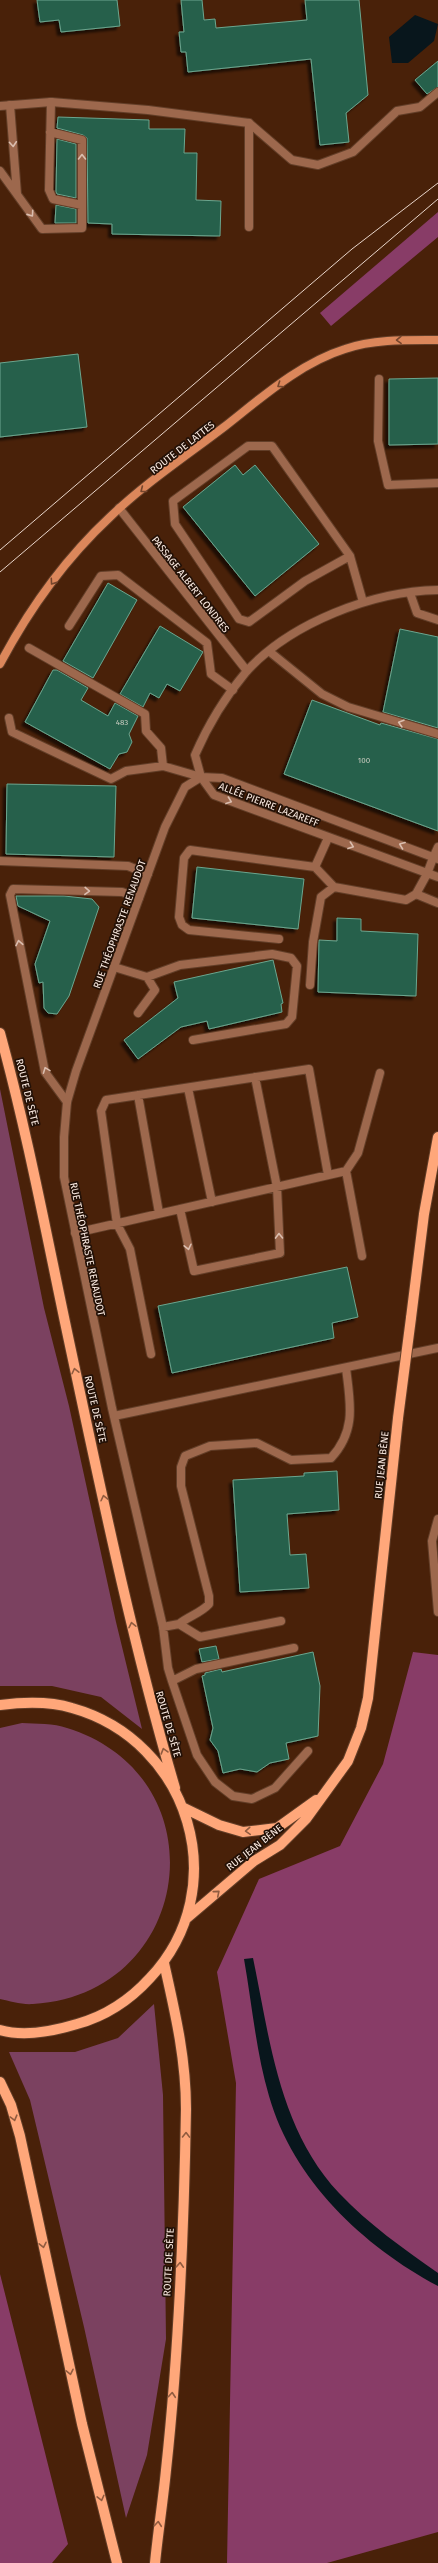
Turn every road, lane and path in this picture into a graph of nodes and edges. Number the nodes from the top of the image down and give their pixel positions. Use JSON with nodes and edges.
{"nodes":[{"id":1,"x":438,"y":92,"type":"edge"},
{"id":2,"x":51,"y":102,"type":"junction"},
{"id":3,"x":0,"y":106,"type":"edge"},
{"id":4,"x":10,"y":106,"type":"junction"},
{"id":5,"x":249,"y":123,"type":"junction"},
{"id":6,"x":50,"y":132,"type":"junction"},
{"id":7,"x":0,"y":171,"type":"edge"},
{"id":8,"x":17,"y":195,"type":"junction"},
{"id":9,"x":82,"y":205,"type":"junction"},
{"id":10,"x":249,"y":227,"type":"dead end"},
{"id":11,"x":438,"y":340,"type":"edge"},
{"id":12,"x":379,"y":379,"type":"dead end"},
{"id":13,"x":438,"y":483,"type":"edge"},
{"id":14,"x":119,"y":508,"type":"junction"},
{"id":15,"x":350,"y":556,"type":"junction"},
{"id":16,"x":438,"y":590,"type":"edge"},
{"id":17,"x":410,"y":593,"type":"junction"},
{"id":18,"x":363,"y":602,"type":"junction"},
{"id":19,"x":438,"y":620,"type":"edge"},
{"id":20,"x":69,"y":626,"type":"dead end"},
{"id":21,"x":29,"y":648,"type":"dead end"},
{"id":22,"x":270,"y":652,"type":"junction"},
{"id":23,"x":0,"y":664,"type":"edge"},
{"id":24,"x":247,"y":671,"type":"junction"},
{"id":25,"x":233,"y":690,"type":"junction"},
{"id":26,"x":9,"y":718,"type":"dead end"},
{"id":27,"x":438,"y":734,"type":"edge"},
{"id":28,"x":163,"y":766,"type":"junction"},
{"id":29,"x":202,"y":777,"type":"junction"},
{"id":30,"x":328,"y":838,"type":"junction"},
{"id":31,"x":438,"y":848,"type":"edge"},
{"id":32,"x":436,"y":858,"type":"edge"},
{"id":33,"x":0,"y":861,"type":"edge"},
{"id":34,"x":314,"y":868,"type":"junction"},
{"id":35,"x":148,"y":874,"type":"junction"},
{"id":36,"x":427,"y":874,"type":"junction"},
{"id":37,"x":438,"y":878,"type":"edge"},
{"id":38,"x":334,"y":887,"type":"junction"},
{"id":39,"x":416,"y":894,"type":"junction"},
{"id":40,"x":139,"y":898,"type":"junction"},
{"id":41,"x":438,"y":903,"type":"edge"},
{"id":42,"x":279,"y":939,"type":"dead end"},
{"id":43,"x":114,"y":967,"type":"junction"},
{"id":44,"x":147,"y":977,"type":"junction"},
{"id":45,"x":310,"y":985,"type":"dead end"},
{"id":46,"x":138,"y":1013,"type":"dead end"},
{"id":47,"x":0,"y":1033,"type":"edge"},
{"id":48,"x":193,"y":1040,"type":"dead end"},
{"id":49,"x":380,"y":1073,"type":"dead end"},
{"id":50,"x":255,"y":1077,"type":"junction"},
{"id":51,"x":188,"y":1088,"type":"junction"},
{"id":52,"x":138,"y":1095,"type":"junction"},
{"id":53,"x":67,"y":1102,"type":"junction"},
{"id":54,"x":438,"y":1137,"type":"edge"},
{"id":55,"x":346,"y":1171,"type":"junction"},
{"id":56,"x":328,"y":1175,"type":"junction"},
{"id":57,"x":277,"y":1187,"type":"junction"},
{"id":58,"x":212,"y":1202,"type":"junction"},
{"id":59,"x":180,"y":1209,"type":"junction"},
{"id":60,"x":159,"y":1213,"type":"junction"},
{"id":61,"x":117,"y":1224,"type":"junction"},
{"id":62,"x":74,"y":1233,"type":"junction"},
{"id":63,"x":362,"y":1256,"type":"dead end"},
{"id":64,"x":438,"y":1348,"type":"edge"},
{"id":65,"x":151,"y":1354,"type":"dead end"},
{"id":66,"x":346,"y":1368,"type":"junction"},
{"id":67,"x":114,"y":1416,"type":"junction"},
{"id":68,"x":438,"y":1519,"type":"edge"},
{"id":69,"x":438,"y":1612,"type":"edge"},
{"id":70,"x":282,"y":1621,"type":"dead end"},
{"id":71,"x":179,"y":1624,"type":"junction"},
{"id":72,"x":163,"y":1627,"type":"junction"},
{"id":73,"x":294,"y":1648,"type":"dead end"},
{"id":74,"x":172,"y":1681,"type":"junction"},
{"id":75,"x":0,"y":1705,"type":"edge"},
{"id":76,"x":308,"y":1751,"type":"dead end"},
{"id":77,"x":175,"y":1788,"type":"junction"},
{"id":78,"x":330,"y":1788,"type":"junction"},
{"id":79,"x":184,"y":1808,"type":"junction"},
{"id":80,"x":187,"y":1918,"type":"junction"},
{"id":81,"x":164,"y":1963,"type":"junction"},
{"id":82,"x":0,"y":2030,"type":"edge"},
{"id":83,"x":0,"y":2082,"type":"edge"},
{"id":84,"x":117,"y":2563,"type":"edge"},
{"id":85,"x":155,"y":2563,"type":"edge"}],
"edges":[{"from":1,"to":5,"type":"street"},
{"from":2,"to":4,"type":"street"},
{"from":2,"to":5,"type":"street"},
{"from":2,"to":6,"type":"street"},
{"from":3,"to":4,"type":"street"},
{"from":4,"to":8,"type":"street","one_way":true},
{"from":5,"to":10,"type":"street"},
{"from":6,"to":9,"type":"street"},
{"from":9,"to":6,"type":"street","one_way":true},
{"from":7,"to":8,"type":"street"},
{"from":8,"to":9,"type":"street","one_way":true},
{"from":11,"to":14,"type":"street","name":"ROUTE DE LATTES","one_way":true},
{"from":12,"to":13,"type":"street"},
{"from":14,"to":23,"type":"street","name":"ROUTE DE LATTES","one_way":true},
{"from":14,"to":24,"type":"street","name":"PASSAGE ALBERT LONDRES"},
{"from":15,"to":15,"type":"street"},
{"from":15,"to":18,"type":"street"},
{"from":16,"to":17,"type":"street"},
{"from":17,"to":18,"type":"street"},
{"from":17,"to":19,"type":"street"},
{"from":18,"to":22,"type":"street"},
{"from":20,"to":25,"type":"street"},
{"from":21,"to":28,"type":"street"},
{"from":22,"to":24,"type":"street"},
{"from":27,"to":22,"type":"street","one_way":true},
{"from":24,"to":25,"type":"street"},
{"from":25,"to":29,"type":"street"},
{"from":26,"to":28,"type":"street"},
{"from":28,"to":29,"type":"street"},
{"from":29,"to":30,"type":"street","name":"ALLÉE PIERRE LAZAREFF","one_way":true},
{"from":32,"to":29,"type":"street","name":"ALLÉE PIERRE LAZAREFF","one_way":true},
{"from":29,"to":35,"type":"street","name":"RUE THÉOPHRASTE RENAUDOT"},
{"from":30,"to":34,"type":"street"},
{"from":30,"to":36,"type":"street","name":"ALLÉE PIERRE LAZAREFF","one_way":true},
{"from":31,"to":32,"type":"street"},
{"from":32,"to":36,"type":"street"},
{"from":33,"to":35,"type":"street"},
{"from":34,"to":38,"type":"street"},
{"from":34,"to":42,"type":"street"},
{"from":35,"to":40,"type":"street","name":"RUE THÉOPHRASTE RENAUDOT"},
{"from":36,"to":37,"type":"street","name":"ALLÉE PIERRE LAZAREFF"},
{"from":36,"to":39,"type":"street"},
{"from":38,"to":39,"type":"street"},
{"from":38,"to":45,"type":"street"},
{"from":39,"to":41,"type":"street"},
{"from":40,"to":43,"type":"street","name":"RUE THÉOPHRASTE RENAUDOT"},
{"from":53,"to":40,"type":"street","one_way":true},
{"from":43,"to":44,"type":"street"},
{"from":43,"to":53,"type":"street","name":"RUE THÉOPHRASTE RENAUDOT"},
{"from":44,"to":46,"type":"street"},
{"from":44,"to":48,"type":"street"},
{"from":77,"to":47,"type":"main road","name":"ROUTE DE SÈTE","one_way":true},
{"from":49,"to":55,"type":"street"},
{"from":50,"to":51,"type":"street"},
{"from":50,"to":56,"type":"street"},
{"from":50,"to":57,"type":"street"},
{"from":51,"to":52,"type":"street"},
{"from":51,"to":58,"type":"street"},
{"from":52,"to":60,"type":"street"},
{"from":52,"to":61,"type":"street"},
{"from":53,"to":62,"type":"street","name":"RUE THÉOPHRASTE RENAUDOT"},
{"from":54,"to":78,"type":"main road","name":"RUE JEAN BÈNE","bridge":true},
{"from":55,"to":56,"type":"street"},
{"from":55,"to":63,"type":"street"},
{"from":56,"to":57,"type":"street"},
{"from":57,"to":58,"type":"street"},
{"from":59,"to":57,"type":"street","one_way":true},
{"from":58,"to":59,"type":"street"},
{"from":59,"to":60,"type":"street"},
{"from":60,"to":61,"type":"street"},
{"from":61,"to":62,"type":"street"},
{"from":61,"to":65,"type":"street"},
{"from":62,"to":67,"type":"street","name":"RUE THÉOPHRASTE RENAUDOT"},
{"from":64,"to":66,"type":"street"},
{"from":66,"to":67,"type":"street"},
{"from":66,"to":71,"type":"street"},
{"from":67,"to":72,"type":"street","name":"RUE THÉOPHRASTE RENAUDOT"},
{"from":68,"to":69,"type":"street"},
{"from":70,"to":71,"type":"street"},
{"from":71,"to":72,"type":"street"},
{"from":72,"to":74,"type":"street","name":"RUE THÉOPHRASTE RENAUDOT"},
{"from":73,"to":74,"type":"street"},
{"from":74,"to":76,"type":"street","name":"RUE THÉOPHRASTE RENAUDOT"},
{"from":75,"to":77,"type":"main road"},
{"from":77,"to":79,"type":"main road"},
{"from":78,"to":79,"type":"main road","name":"RUE JEAN BÈNE","one_way":true},
{"from":80,"to":78,"type":"main road","name":"RUE JEAN BÈNE","one_way":true},
{"from":79,"to":80,"type":"main road"},
{"from":80,"to":81,"type":"main road"},
{"from":81,"to":82,"type":"main road"},
{"from":85,"to":81,"type":"main road","name":"ROUTE DE SÈTE","one_way":true},
{"from":83,"to":84,"type":"main road","one_way":true}]}
